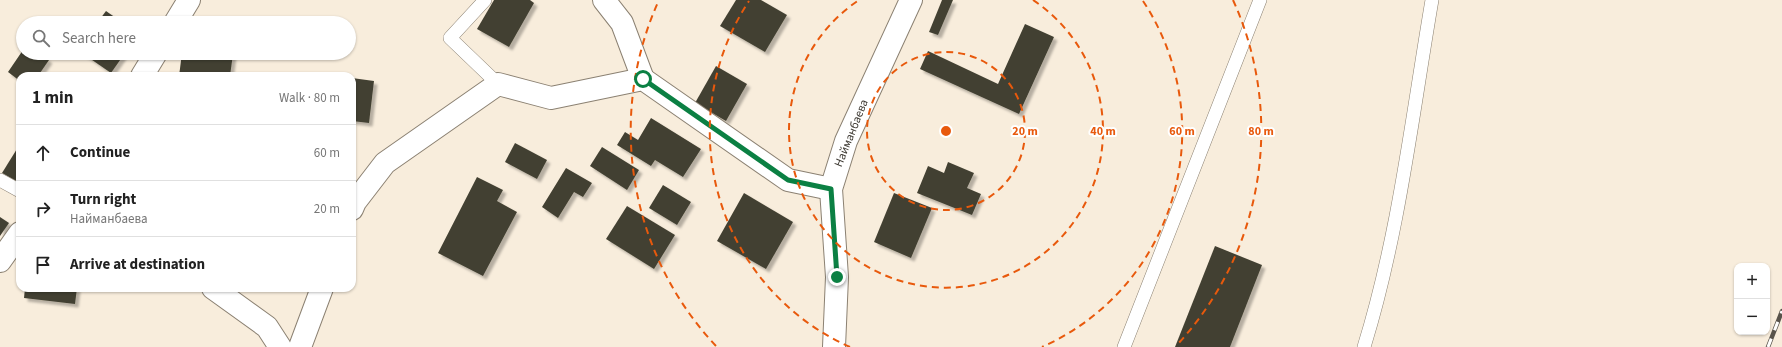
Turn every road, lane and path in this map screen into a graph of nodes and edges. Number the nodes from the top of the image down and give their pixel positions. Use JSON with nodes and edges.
{"nodes":[{"id":1,"x":189,"y":0,"type":"edge"},
{"id":2,"x":485,"y":0,"type":"edge"},
{"id":3,"x":604,"y":0,"type":"edge"},
{"id":4,"x":911,"y":0,"type":"edge"},
{"id":5,"x":1260,"y":0,"type":"edge"},
{"id":6,"x":1432,"y":0,"type":"edge"},
{"id":7,"x":179,"y":16,"type":"edge"},
{"id":8,"x":152,"y":60,"type":"edge"},
{"id":9,"x":144,"y":72,"type":"edge"},
{"id":10,"x":643,"y":79,"type":"junction"},
{"id":11,"x":498,"y":84,"type":"junction"},
{"id":12,"x":0,"y":180,"type":"edge"},
{"id":13,"x":16,"y":189,"type":"edge"},
{"id":14,"x":831,"y":189,"type":"junction"},
{"id":15,"x":356,"y":201,"type":"edge"},
{"id":16,"x":16,"y":239,"type":"edge"},
{"id":17,"x":0,"y":261,"type":"edge"},
{"id":18,"x":219,"y":292,"type":"edge"},
{"id":19,"x":321,"y":292,"type":"edge"},
{"id":20,"x":280,"y":347,"type":"edge"},
{"id":21,"x":300,"y":347,"type":"edge"},
{"id":22,"x":834,"y":347,"type":"edge"},
{"id":23,"x":1124,"y":347,"type":"edge"},
{"id":24,"x":1364,"y":347,"type":"edge"}],
"edges":[{"from":1,"to":7,"type":"street"},
{"from":2,"to":11,"type":"lane"},
{"from":3,"to":10,"type":"street"},
{"from":4,"to":14,"type":"street","name":"Найманбаева"},
{"from":5,"to":23,"type":"lane"},
{"from":6,"to":24,"type":"lane"},
{"from":8,"to":9,"type":"street"},
{"from":10,"to":11,"type":"street"},
{"from":10,"to":14,"type":"street"},
{"from":11,"to":15,"type":"street"},
{"from":12,"to":13,"type":"lane"},
{"from":14,"to":22,"type":"street","name":"Найманбаева"},
{"from":16,"to":17,"type":"street"},
{"from":18,"to":20,"type":"street"},
{"from":19,"to":21,"type":"street"}]}
